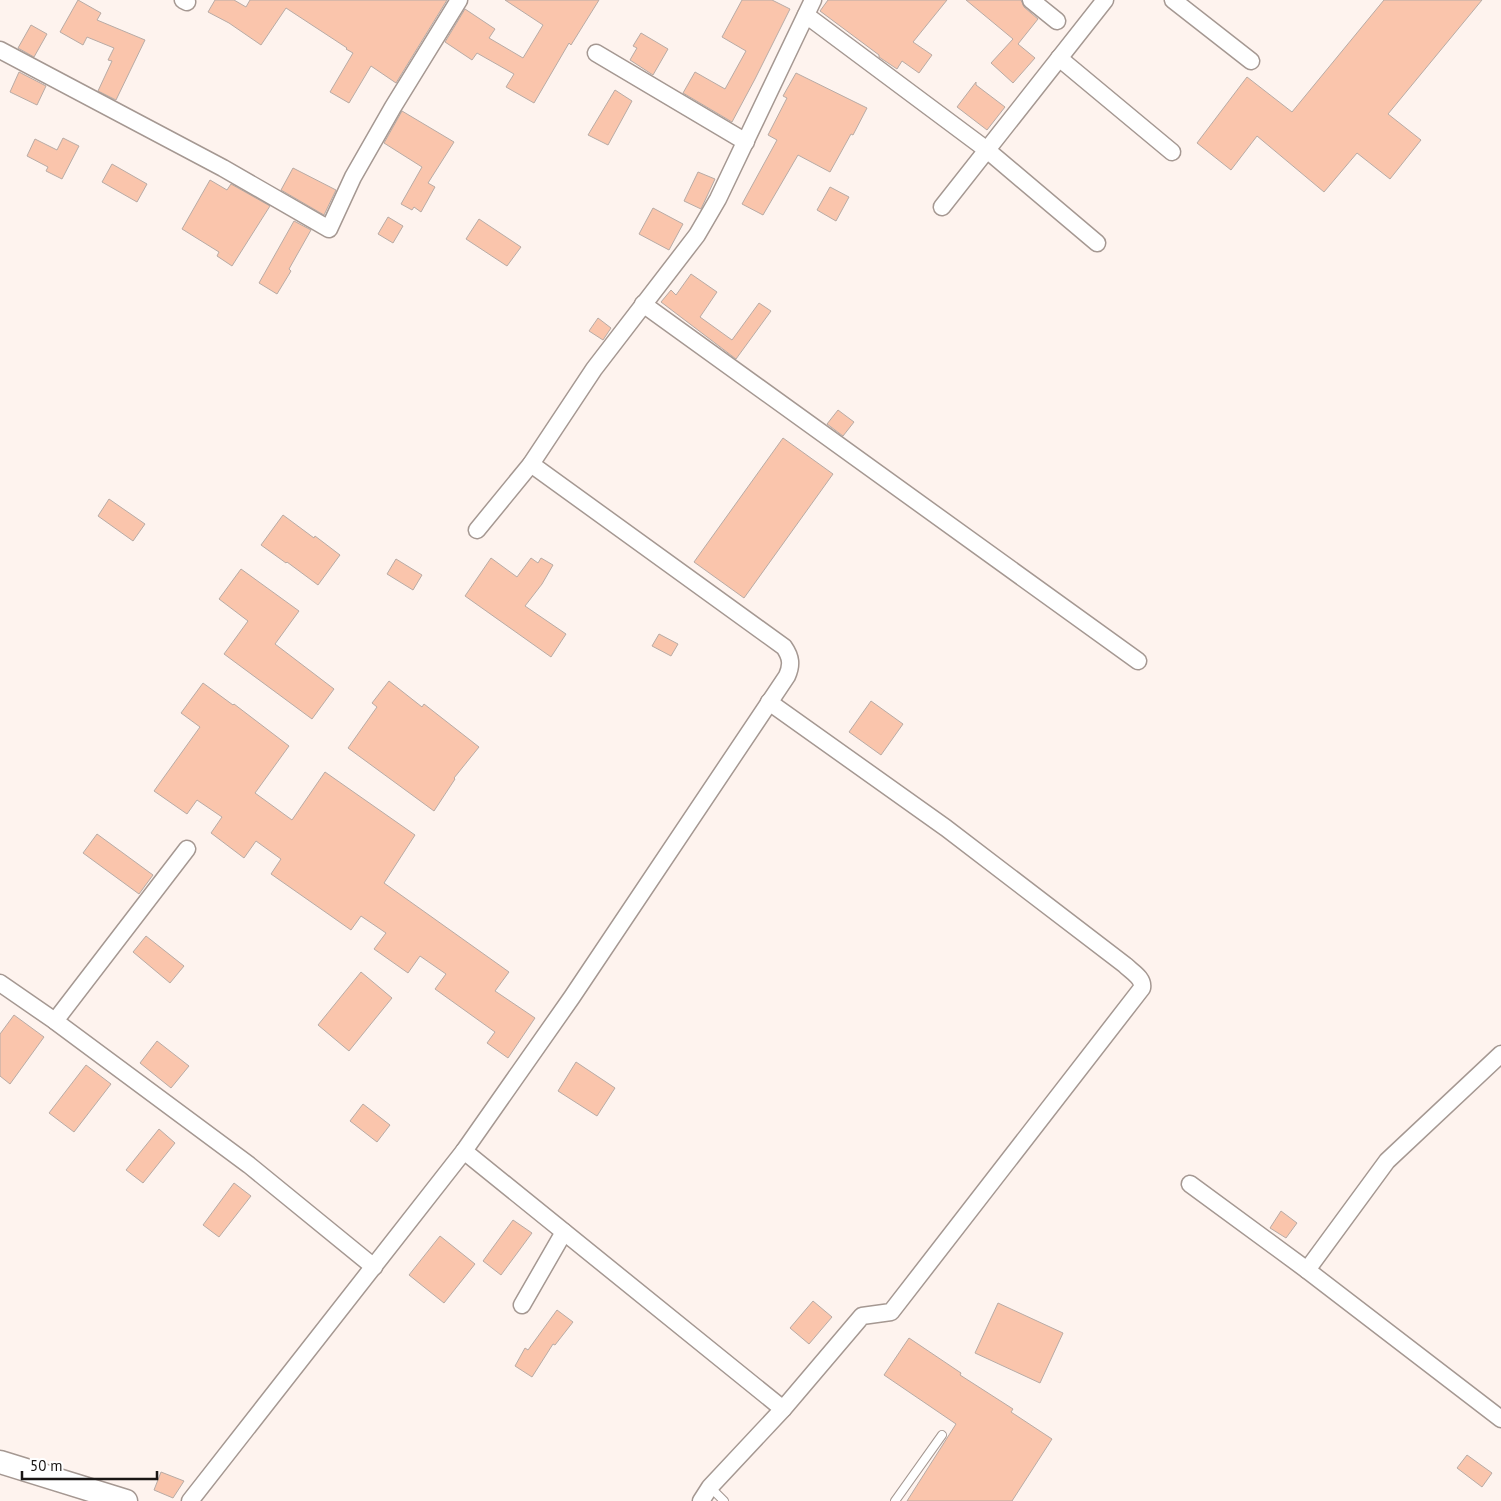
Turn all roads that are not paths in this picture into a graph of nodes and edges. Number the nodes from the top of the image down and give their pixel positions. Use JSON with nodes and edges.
{"nodes":[{"id":1,"x":459,"y":0,"type":"edge"},
{"id":2,"x":1030,"y":0,"type":"edge"},
{"id":3,"x":1105,"y":0,"type":"edge"},
{"id":4,"x":1174,"y":0,"type":"edge"},
{"id":5,"x":810,"y":7,"type":"edge"},
{"id":6,"x":1057,"y":21,"type":"dead end"},
{"id":7,"x":596,"y":52,"type":"dead end"},
{"id":8,"x":1,"y":53,"type":"edge"},
{"id":9,"x":1059,"y":58,"type":"junction"},
{"id":10,"x":1250,"y":61,"type":"dead end"},
{"id":11,"x":746,"y":142,"type":"junction"},
{"id":12,"x":987,"y":150,"type":"junction"},
{"id":13,"x":1172,"y":152,"type":"dead end"},
{"id":14,"x":942,"y":207,"type":"dead end"},
{"id":15,"x":1097,"y":243,"type":"dead end"},
{"id":16,"x":643,"y":304,"type":"junction"},
{"id":17,"x":531,"y":464,"type":"junction"},
{"id":18,"x":477,"y":530,"type":"dead end"},
{"id":19,"x":1138,"y":661,"type":"dead end"},
{"id":20,"x":769,"y":702,"type":"junction"},
{"id":21,"x":187,"y":849,"type":"dead end"},
{"id":22,"x":0,"y":984,"type":"edge"},
{"id":23,"x":55,"y":1021,"type":"junction"},
{"id":24,"x":1501,"y":1054,"type":"edge"},
{"id":25,"x":464,"y":1151,"type":"junction"},
{"id":26,"x":1190,"y":1184,"type":"dead end"},
{"id":27,"x":564,"y":1232,"type":"junction"},
{"id":28,"x":374,"y":1268,"type":"junction"},
{"id":29,"x":1307,"y":1270,"type":"junction"},
{"id":30,"x":522,"y":1305,"type":"dead end"},
{"id":31,"x":783,"y":1409,"type":"junction"},
{"id":32,"x":1501,"y":1419,"type":"edge"},
{"id":33,"x":942,"y":1435,"type":"dead end"},
{"id":34,"x":0,"y":1462,"type":"edge"},
{"id":35,"x":705,"y":1494,"type":"edge"},
{"id":36,"x":126,"y":1501,"type":"edge"},
{"id":37,"x":190,"y":1501,"type":"edge"},
{"id":38,"x":724,"y":1501,"type":"edge"},
{"id":39,"x":895,"y":1501,"type":"edge"}],
"edges":[{"from":1,"to":8,"type":"street"},
{"from":2,"to":6,"type":"street"},
{"from":3,"to":9,"type":"street"},
{"from":4,"to":10,"type":"street"},
{"from":5,"to":11,"type":"street"},
{"from":5,"to":12,"type":"street"},
{"from":7,"to":11,"type":"street"},
{"from":9,"to":12,"type":"street"},
{"from":9,"to":13,"type":"street"},
{"from":11,"to":16,"type":"street"},
{"from":12,"to":14,"type":"street"},
{"from":12,"to":15,"type":"street"},
{"from":16,"to":17,"type":"street"},
{"from":16,"to":19,"type":"street"},
{"from":17,"to":18,"type":"street"},
{"from":17,"to":20,"type":"street"},
{"from":20,"to":25,"type":"street"},
{"from":20,"to":31,"type":"street"},
{"from":21,"to":23,"type":"street"},
{"from":22,"to":23,"type":"street"},
{"from":23,"to":28,"type":"street"},
{"from":24,"to":29,"type":"street"},
{"from":25,"to":27,"type":"street"},
{"from":25,"to":28,"type":"street"},
{"from":26,"to":29,"type":"street"},
{"from":27,"to":30,"type":"street"},
{"from":27,"to":31,"type":"street"},
{"from":28,"to":37,"type":"street"},
{"from":29,"to":32,"type":"street"},
{"from":31,"to":35,"type":"street"},
{"from":33,"to":39,"type":"lane"},
{"from":34,"to":36,"type":"street"},
{"from":35,"to":38,"type":"lane"}]}
